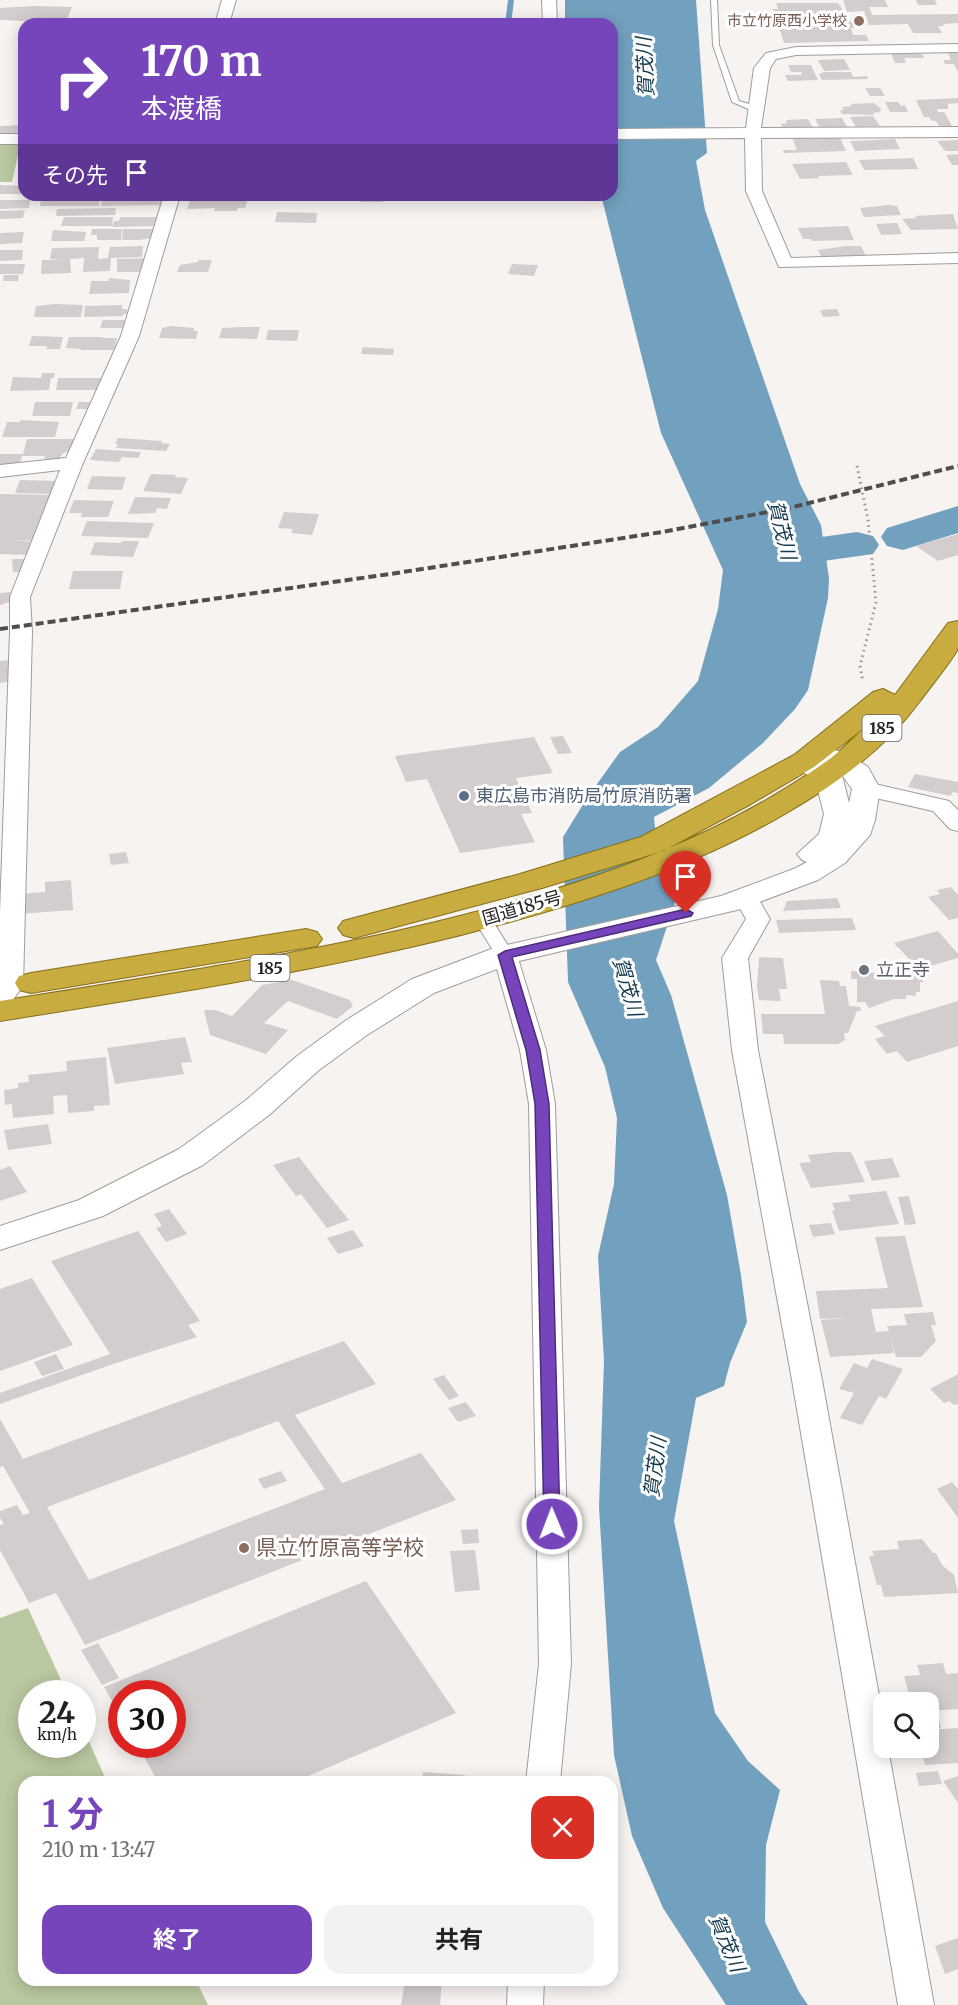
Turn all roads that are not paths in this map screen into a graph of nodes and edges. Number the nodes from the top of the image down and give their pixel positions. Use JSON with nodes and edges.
{"nodes":[{"id":1,"x":229,"y":0,"type":"edge"},
{"id":2,"x":549,"y":0,"type":"edge"},
{"id":3,"x":714,"y":0,"type":"edge"},
{"id":4,"x":224,"y":18,"type":"edge"},
{"id":5,"x":550,"y":18,"type":"edge"},
{"id":6,"x":958,"y":48,"type":"edge"},
{"id":7,"x":756,"y":109,"type":"junction"},
{"id":8,"x":745,"y":132,"type":"junction"},
{"id":9,"x":958,"y":132,"type":"edge"},
{"id":10,"x":618,"y":134,"type":"edge"},
{"id":11,"x":0,"y":139,"type":"edge"},
{"id":12,"x":18,"y":139,"type":"edge"},
{"id":13,"x":170,"y":201,"type":"edge"},
{"id":14,"x":958,"y":258,"type":"edge"},
{"id":15,"x":73,"y":463,"type":"junction"},
{"id":16,"x":0,"y":471,"type":"edge"},
{"id":17,"x":958,"y":622,"type":"edge"},
{"id":18,"x":958,"y":629,"type":"edge"},
{"id":19,"x":817,"y":764,"type":"junction"},
{"id":20,"x":866,"y":789,"type":"junction"},
{"id":21,"x":958,"y":824,"type":"edge"},
{"id":22,"x":534,"y":893,"type":"junction"},
{"id":23,"x":738,"y":900,"type":"junction"},
{"id":24,"x":483,"y":920,"type":"junction"},
{"id":25,"x":519,"y":952,"type":"junction"},
{"id":26,"x":2,"y":996,"type":"edge"},
{"id":27,"x":0,"y":1238,"type":"edge"},
{"id":28,"x":544,"y":1776,"type":"edge"},
{"id":29,"x":526,"y":1986,"type":"edge"},
{"id":30,"x":525,"y":2005,"type":"edge"},
{"id":31,"x":916,"y":2005,"type":"edge"}],
"edges":[{"from":1,"to":4,"type":"street"},
{"from":2,"to":5,"type":"street"},
{"from":3,"to":7,"type":"lane"},
{"from":6,"to":7,"type":"street"},
{"from":7,"to":8,"type":"street"},
{"from":8,"to":9,"type":"street"},
{"from":8,"to":10,"type":"street"},
{"from":8,"to":14,"type":"street"},
{"from":11,"to":12,"type":"street"},
{"from":13,"to":15,"type":"street"},
{"from":15,"to":16,"type":"street"},
{"from":15,"to":26,"type":"street"},
{"from":17,"to":19,"type":"highway","name":"国道185号","number":"185"},
{"from":18,"to":19,"type":"highway","name":"国道185号","number":"185"},
{"from":19,"to":20,"type":"street"},
{"from":19,"to":22,"type":"highway","name":"国道185号","number":"185"},
{"from":19,"to":22,"type":"highway","name":"国道185号","number":"185"},
{"from":19,"to":23,"type":"street"},
{"from":20,"to":21,"type":"street"},
{"from":20,"to":23,"type":"street"},
{"from":22,"to":24,"type":"highway","name":"国道185号","number":"185"},
{"from":22,"to":26,"type":"highway","name":"国道185号","number":"185"},
{"from":23,"to":25,"type":"street"},
{"from":23,"to":31,"type":"street"},
{"from":24,"to":25,"type":"street"},
{"from":24,"to":26,"type":"highway","name":"国道185号","number":"185"},
{"from":25,"to":27,"type":"street"},
{"from":25,"to":28,"type":"street"},
{"from":29,"to":30,"type":"street"}]}
